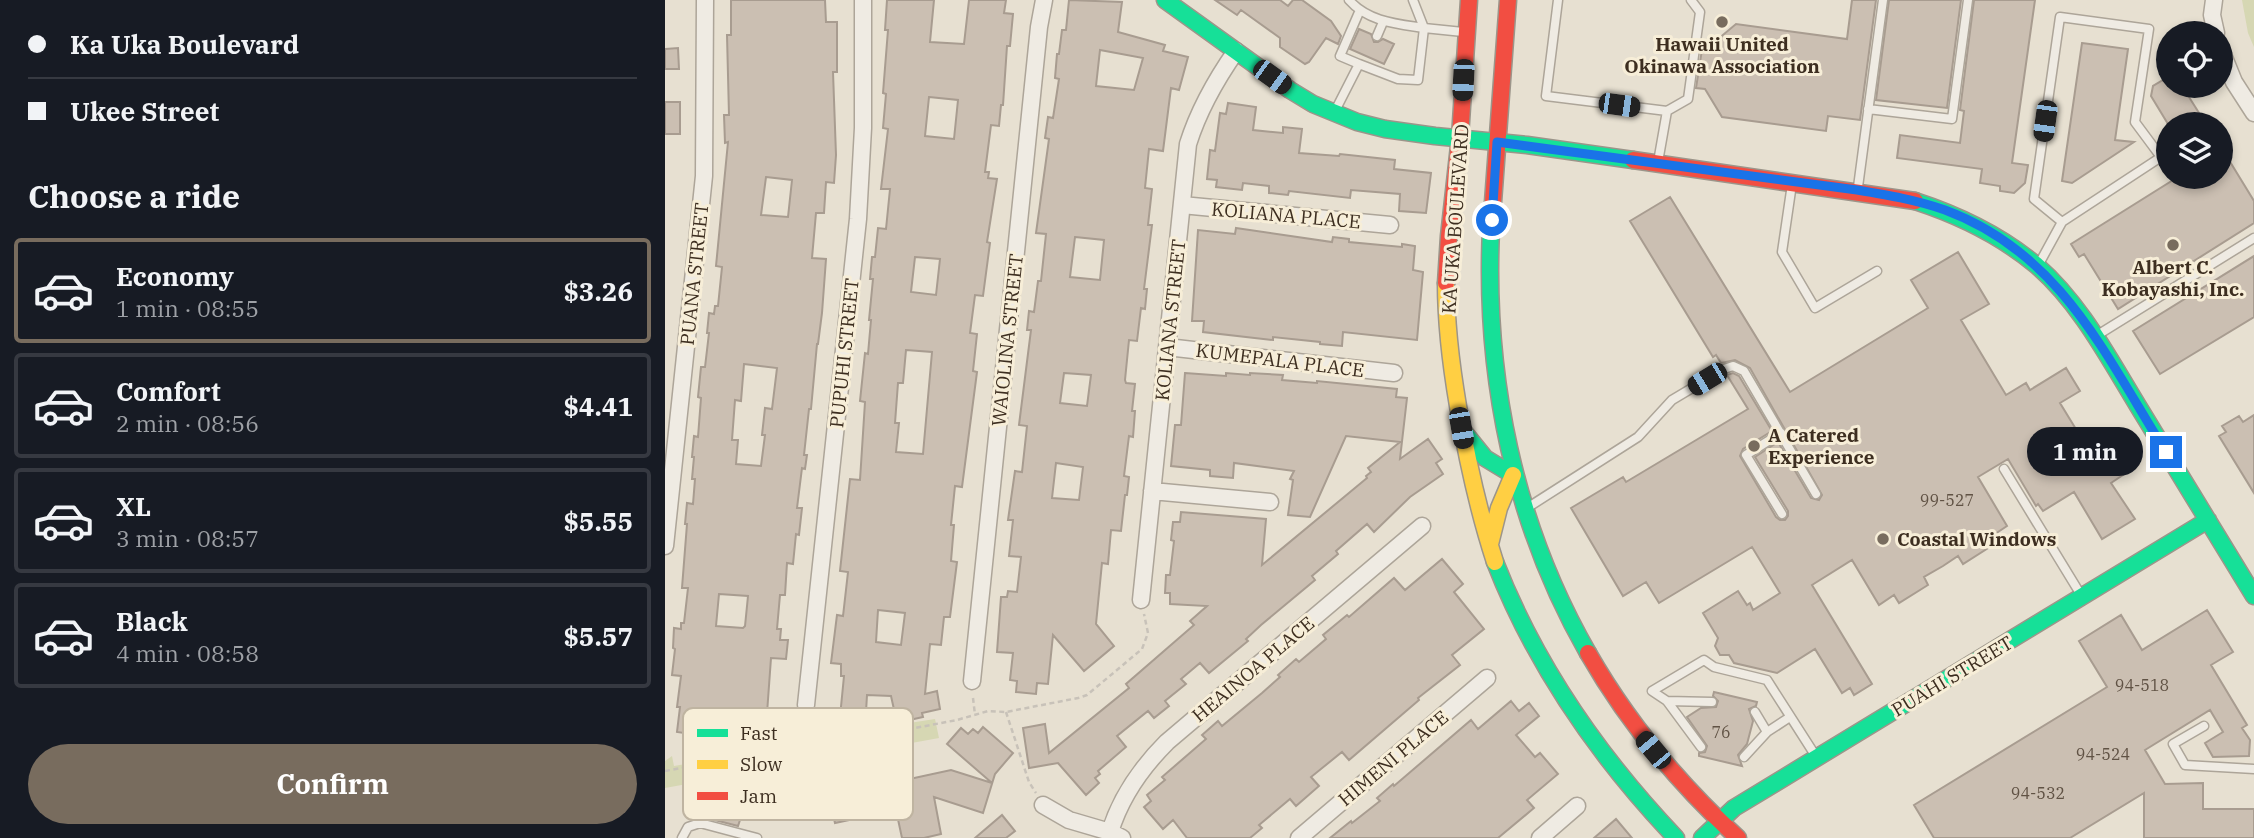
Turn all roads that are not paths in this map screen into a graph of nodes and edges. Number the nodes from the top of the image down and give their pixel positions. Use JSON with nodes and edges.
{"nodes":[{"id":1,"x":705,"y":0,"type":"edge"},
{"id":2,"x":863,"y":0,"type":"edge"},
{"id":3,"x":1044,"y":0,"type":"edge"},
{"id":4,"x":1165,"y":0,"type":"edge"},
{"id":5,"x":1349,"y":0,"type":"edge"},
{"id":6,"x":1413,"y":0,"type":"edge"},
{"id":7,"x":1469,"y":0,"type":"edge"},
{"id":8,"x":1508,"y":0,"type":"edge"},
{"id":9,"x":1558,"y":0,"type":"edge"},
{"id":10,"x":1691,"y":0,"type":"edge"},
{"id":11,"x":1883,"y":0,"type":"edge"},
{"id":12,"x":1968,"y":0,"type":"edge"},
{"id":13,"x":2203,"y":0,"type":"edge"},
{"id":14,"x":2213,"y":7,"type":"edge"},
{"id":15,"x":1360,"y":10,"type":"junction"},
{"id":16,"x":1383,"y":22,"type":"junction"},
{"id":17,"x":1424,"y":28,"type":"junction"},
{"id":18,"x":1466,"y":32,"type":"junction"},
{"id":19,"x":1377,"y":36,"type":"dead end"},
{"id":20,"x":1236,"y":51,"type":"junction"},
{"id":21,"x":1368,"y":57,"type":"dead end"},
{"id":22,"x":1361,"y":65,"type":"junction"},
{"id":23,"x":2233,"y":80,"type":"edge"},
{"id":24,"x":1868,"y":109,"type":"junction"},
{"id":25,"x":1667,"y":111,"type":"junction"},
{"id":26,"x":2254,"y":113,"type":"edge"},
{"id":27,"x":1333,"y":114,"type":"junction"},
{"id":28,"x":1460,"y":139,"type":"junction"},
{"id":29,"x":1497,"y":142,"type":"junction"},
{"id":30,"x":1658,"y":162,"type":"junction"},
{"id":31,"x":1792,"y":181,"type":"junction"},
{"id":32,"x":1857,"y":190,"type":"junction"},
{"id":33,"x":1182,"y":205,"type":"junction"},
{"id":34,"x":2062,"y":222,"type":"junction"},
{"id":35,"x":1390,"y":225,"type":"dead end"},
{"id":36,"x":2254,"y":238,"type":"edge"},
{"id":37,"x":2038,"y":267,"type":"junction"},
{"id":38,"x":1877,"y":271,"type":"dead end"},
{"id":39,"x":2095,"y":336,"type":"junction"},
{"id":40,"x":1167,"y":347,"type":"junction"},
{"id":41,"x":1394,"y":373,"type":"dead end"},
{"id":42,"x":1461,"y":428,"type":"junction"},
{"id":43,"x":1781,"y":433,"type":"junction"},
{"id":44,"x":2004,"y":469,"type":"dead end"},
{"id":45,"x":1513,"y":475,"type":"junction"},
{"id":46,"x":1153,"y":491,"type":"junction"},
{"id":47,"x":1816,"y":494,"type":"dead end"},
{"id":48,"x":1270,"y":502,"type":"dead end"},
{"id":49,"x":1525,"y":510,"type":"junction"},
{"id":50,"x":1782,"y":514,"type":"dead end"},
{"id":51,"x":2208,"y":520,"type":"junction"},
{"id":52,"x":1422,"y":526,"type":"dead end"},
{"id":53,"x":665,"y":546,"type":"edge"},
{"id":54,"x":1490,"y":547,"type":"junction"},
{"id":55,"x":2254,"y":596,"type":"edge"},
{"id":56,"x":2082,"y":597,"type":"junction"},
{"id":57,"x":1141,"y":600,"type":"road end"},
{"id":58,"x":1487,"y":678,"type":"dead end"},
{"id":59,"x":972,"y":681,"type":"dead end"},
{"id":60,"x":1667,"y":701,"type":"junction"},
{"id":61,"x":1712,"y":702,"type":"dead end"},
{"id":62,"x":806,"y":705,"type":"road end"},
{"id":63,"x":1755,"y":712,"type":"dead end"},
{"id":64,"x":1790,"y":717,"type":"junction"},
{"id":65,"x":2204,"y":726,"type":"dead end"},
{"id":66,"x":1767,"y":732,"type":"junction"},
{"id":67,"x":1701,"y":747,"type":"dead end"},
{"id":68,"x":1744,"y":757,"type":"dead end"},
{"id":69,"x":1817,"y":758,"type":"junction"},
{"id":70,"x":2254,"y":769,"type":"edge"},
{"id":71,"x":1043,"y":805,"type":"road end"},
{"id":72,"x":1577,"y":806,"type":"dead end"},
{"id":73,"x":1720,"y":821,"type":"junction"},
{"id":74,"x":1116,"y":835,"type":"edge"},
{"id":75,"x":682,"y":838,"type":"edge"},
{"id":76,"x":757,"y":838,"type":"edge"},
{"id":77,"x":1299,"y":838,"type":"edge"},
{"id":78,"x":1540,"y":838,"type":"edge"},
{"id":79,"x":1676,"y":838,"type":"edge"},
{"id":80,"x":1702,"y":838,"type":"edge"},
{"id":81,"x":1738,"y":838,"type":"edge"}],
"edges":[{"from":1,"to":53,"type":"street","name":"PUANA STREET"},
{"from":2,"to":62,"type":"street","name":"PUPUHI STREET"},
{"from":3,"to":59,"type":"street","name":"WAIOLINA STREET"},
{"from":4,"to":20,"type":"main road"},
{"from":5,"to":15,"type":"lane"},
{"from":6,"to":17,"type":"lane"},
{"from":7,"to":18,"type":"main road","name":"KA UKA BOULEVARD"},
{"from":8,"to":29,"type":"main road","name":"KA UKA BOULEVARD"},
{"from":9,"to":25,"type":"lane"},
{"from":10,"to":25,"type":"lane"},
{"from":11,"to":24,"type":"lane"},
{"from":12,"to":24,"type":"lane"},
{"from":13,"to":14,"type":"street"},
{"from":15,"to":16,"type":"lane"},
{"from":15,"to":22,"type":"lane"},
{"from":16,"to":17,"type":"lane"},
{"from":16,"to":19,"type":"lane"},
{"from":17,"to":18,"type":"lane"},
{"from":17,"to":22,"type":"lane"},
{"from":18,"to":28,"type":"main road","name":"KA UKA BOULEVARD"},
{"from":20,"to":27,"type":"main road"},
{"from":20,"to":33,"type":"street","name":"KOLIANA STREET"},
{"from":21,"to":22,"type":"lane"},
{"from":22,"to":27,"type":"lane"},
{"from":23,"to":26,"type":"street"},
{"from":24,"to":32,"type":"lane"},
{"from":25,"to":30,"type":"lane"},
{"from":27,"to":28,"type":"main road"},
{"from":28,"to":29,"type":"main road"},
{"from":28,"to":42,"type":"main road","name":"KA UKA BOULEVARD"},
{"from":29,"to":30,"type":"main road"},
{"from":29,"to":45,"type":"main road","name":"KA UKA BOULEVARD"},
{"from":30,"to":31,"type":"main road"},
{"from":31,"to":32,"type":"main road"},
{"from":31,"to":38,"type":"lane"},
{"from":32,"to":37,"type":"main road"},
{"from":33,"to":35,"type":"street","name":"KOLIANA PLACE"},
{"from":33,"to":40,"type":"street","name":"KOLIANA STREET"},
{"from":34,"to":34,"type":"lane"},
{"from":34,"to":37,"type":"lane"},
{"from":36,"to":39,"type":"lane"},
{"from":37,"to":39,"type":"main road"},
{"from":39,"to":51,"type":"main road"},
{"from":40,"to":41,"type":"street","name":"KUMEPALA PLACE"},
{"from":40,"to":46,"type":"street","name":"KOLIANA STREET"},
{"from":42,"to":45,"type":"main road"},
{"from":42,"to":54,"type":"main road","name":"KA UKA BOULEVARD"},
{"from":43,"to":47,"type":"lane"},
{"from":43,"to":49,"type":"lane"},
{"from":43,"to":50,"type":"lane"},
{"from":44,"to":56,"type":"lane"},
{"from":45,"to":49,"type":"main road","name":"KA UKA BOULEVARD"},
{"from":45,"to":54,"type":"main road"},
{"from":46,"to":48,"type":"street"},
{"from":46,"to":57,"type":"street","name":"KOLIANA STREET"},
{"from":49,"to":73,"type":"main road","name":"KA UKA BOULEVARD"},
{"from":51,"to":55,"type":"main road"},
{"from":51,"to":56,"type":"main road","name":"PUAHI STREET"},
{"from":52,"to":74,"type":"street","name":"HEAINOA PLACE"},
{"from":54,"to":79,"type":"main road","name":"KA UKA BOULEVARD"},
{"from":56,"to":69,"type":"main road","name":"PUAHI STREET"},
{"from":58,"to":77,"type":"street","name":"HIMENI PLACE"},
{"from":60,"to":61,"type":"lane"},
{"from":60,"to":64,"type":"lane"},
{"from":60,"to":67,"type":"lane"},
{"from":63,"to":66,"type":"lane"},
{"from":64,"to":66,"type":"lane"},
{"from":64,"to":69,"type":"lane"},
{"from":65,"to":70,"type":"lane"},
{"from":66,"to":68,"type":"lane"},
{"from":69,"to":73,"type":"main road","name":"PUAHI STREET"},
{"from":71,"to":74,"type":"street"},
{"from":72,"to":78,"type":"street"},
{"from":73,"to":80,"type":"main road","name":"PUAHI STREET"},
{"from":73,"to":81,"type":"main road","name":"KA UKA BOULEVARD"},
{"from":75,"to":76,"type":"lane"}]}
